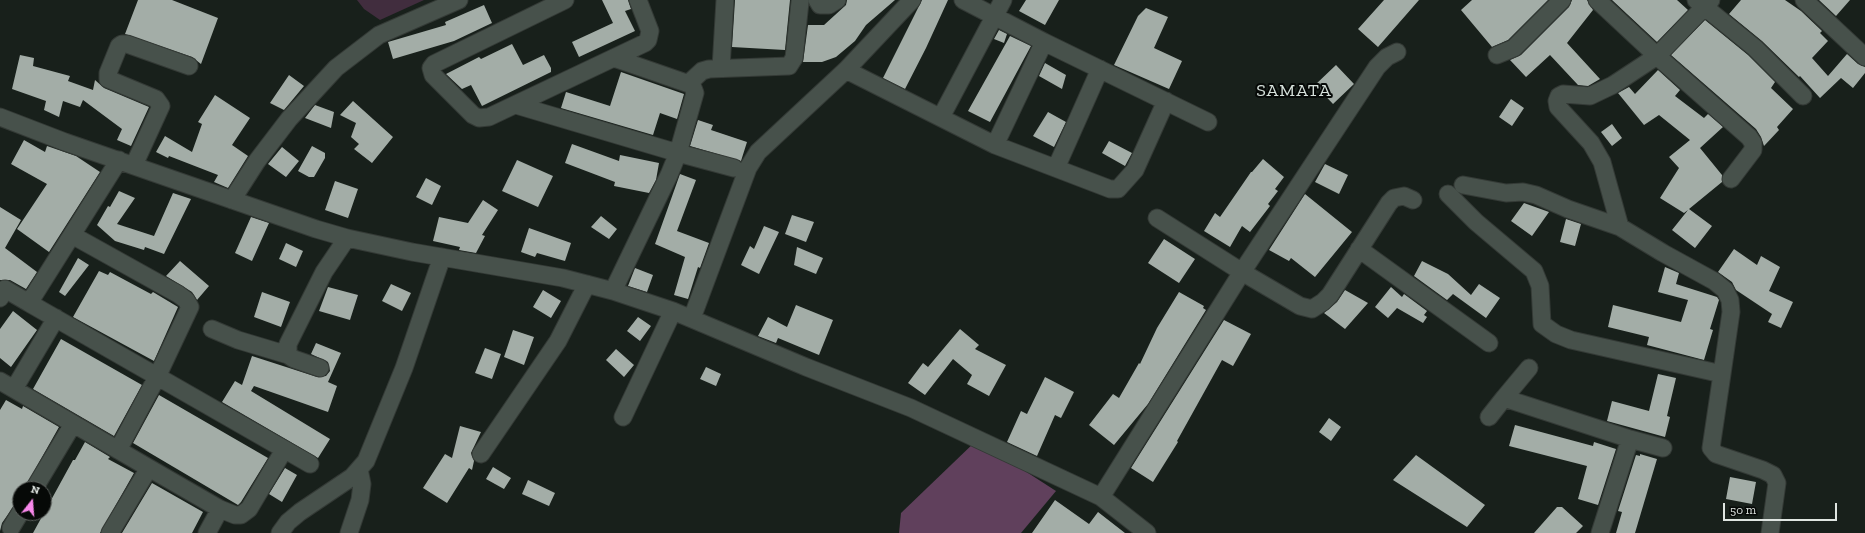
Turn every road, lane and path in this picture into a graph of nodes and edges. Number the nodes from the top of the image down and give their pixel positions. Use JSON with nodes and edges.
{"nodes":[{"id":1,"x":459,"y":0,"type":"edge"},
{"id":2,"x":565,"y":0,"type":"edge"},
{"id":3,"x":638,"y":0,"type":"edge"},
{"id":4,"x":725,"y":0,"type":"edge"},
{"id":5,"x":817,"y":0,"type":"edge"},
{"id":6,"x":837,"y":0,"type":"edge"},
{"id":7,"x":912,"y":0,"type":"edge"},
{"id":8,"x":963,"y":0,"type":"edge"},
{"id":9,"x":1003,"y":0,"type":"edge"},
{"id":10,"x":1562,"y":0,"type":"edge"},
{"id":11,"x":1597,"y":0,"type":"edge"},
{"id":12,"x":1804,"y":0,"type":"edge"},
{"id":13,"x":800,"y":2,"type":"dead end"},
{"id":14,"x":1704,"y":2,"type":"edge"},
{"id":15,"x":994,"y":16,"type":"junction"},
{"id":16,"x":1044,"y":42,"type":"junction"},
{"id":17,"x":1397,"y":52,"type":"dead end"},
{"id":18,"x":1497,"y":55,"type":"dead end"},
{"id":19,"x":1657,"y":56,"type":"junction"},
{"id":20,"x":1865,"y":57,"type":"edge"},
{"id":21,"x":614,"y":58,"type":"junction"},
{"id":22,"x":189,"y":66,"type":"dead end"},
{"id":23,"x":721,"y":68,"type":"junction"},
{"id":24,"x":1100,"y":69,"type":"junction"},
{"id":25,"x":846,"y":70,"type":"junction"},
{"id":26,"x":689,"y":83,"type":"junction"},
{"id":27,"x":1803,"y":96,"type":"dead end"},
{"id":28,"x":1166,"y":101,"type":"junction"},
{"id":29,"x":516,"y":105,"type":"junction"},
{"id":30,"x":0,"y":117,"type":"edge"},
{"id":31,"x":941,"y":117,"type":"junction"},
{"id":32,"x":1208,"y":122,"type":"dead end"},
{"id":33,"x":995,"y":145,"type":"junction"},
{"id":34,"x":678,"y":153,"type":"junction"},
{"id":35,"x":127,"y":163,"type":"junction"},
{"id":36,"x":734,"y":168,"type":"dead end"},
{"id":37,"x":1056,"y":168,"type":"junction"},
{"id":38,"x":1731,"y":179,"type":"dead end"},
{"id":39,"x":1463,"y":185,"type":"dead end"},
{"id":40,"x":1448,"y":194,"type":"dead end"},
{"id":41,"x":232,"y":200,"type":"junction"},
{"id":42,"x":1413,"y":200,"type":"dead end"},
{"id":43,"x":1157,"y":218,"type":"dead end"},
{"id":44,"x":1620,"y":227,"type":"junction"},
{"id":45,"x":72,"y":235,"type":"junction"},
{"id":46,"x":347,"y":238,"type":"junction"},
{"id":47,"x":1359,"y":249,"type":"junction"},
{"id":48,"x":442,"y":257,"type":"junction"},
{"id":49,"x":1242,"y":272,"type":"junction"},
{"id":50,"x":587,"y":284,"type":"junction"},
{"id":51,"x":613,"y":291,"type":"junction"},
{"id":52,"x":0,"y":298,"type":"edge"},
{"id":53,"x":29,"y":303,"type":"junction"},
{"id":54,"x":673,"y":311,"type":"junction"},
{"id":55,"x":56,"y":318,"type":"junction"},
{"id":56,"x":692,"y":318,"type":"junction"},
{"id":57,"x":212,"y":329,"type":"dead end"},
{"id":58,"x":1489,"y":343,"type":"dead end"},
{"id":59,"x":288,"y":355,"type":"junction"},
{"id":60,"x":320,"y":368,"type":"dead end"},
{"id":61,"x":1529,"y":368,"type":"dead end"},
{"id":62,"x":1722,"y":374,"type":"junction"},
{"id":63,"x":157,"y":377,"type":"junction"},
{"id":64,"x":4,"y":384,"type":"edge"},
{"id":65,"x":1504,"y":398,"type":"junction"},
{"id":66,"x":623,"y":417,"type":"dead end"},
{"id":67,"x":1489,"y":417,"type":"dead end"},
{"id":68,"x":73,"y":424,"type":"junction"},
{"id":69,"x":1630,"y":439,"type":"junction"},
{"id":70,"x":1663,"y":448,"type":"dead end"},
{"id":71,"x":118,"y":450,"type":"junction"},
{"id":72,"x":284,"y":450,"type":"junction"},
{"id":73,"x":481,"y":454,"type":"dead end"},
{"id":74,"x":310,"y":464,"type":"dead end"},
{"id":75,"x":149,"y":468,"type":"junction"},
{"id":76,"x":359,"y":469,"type":"junction"},
{"id":77,"x":39,"y":481,"type":"edge"},
{"id":78,"x":1101,"y":497,"type":"junction"},
{"id":79,"x":220,"y":509,"type":"junction"},
{"id":80,"x":15,"y":521,"type":"edge"},
{"id":81,"x":11,"y":528,"type":"dead end"},
{"id":82,"x":110,"y":533,"type":"edge"},
{"id":83,"x":207,"y":533,"type":"edge"},
{"id":84,"x":280,"y":533,"type":"edge"},
{"id":85,"x":349,"y":533,"type":"edge"},
{"id":86,"x":1147,"y":533,"type":"edge"},
{"id":87,"x":1600,"y":533,"type":"edge"},
{"id":88,"x":1770,"y":533,"type":"edge"}],
"edges":[{"from":1,"to":41,"type":"street"},
{"from":2,"to":29,"type":"street"},
{"from":3,"to":21,"type":"street"},
{"from":4,"to":23,"type":"street"},
{"from":5,"to":6,"type":"street"},
{"from":7,"to":25,"type":"street"},
{"from":8,"to":15,"type":"street"},
{"from":9,"to":15,"type":"street"},
{"from":10,"to":18,"type":"street"},
{"from":11,"to":19,"type":"street"},
{"from":12,"to":20,"type":"street"},
{"from":13,"to":23,"type":"street"},
{"from":14,"to":19,"type":"street"},
{"from":14,"to":27,"type":"street"},
{"from":15,"to":16,"type":"street"},
{"from":15,"to":31,"type":"street"},
{"from":16,"to":24,"type":"street"},
{"from":16,"to":33,"type":"street"},
{"from":17,"to":49,"type":"street"},
{"from":19,"to":38,"type":"street"},
{"from":19,"to":44,"type":"street"},
{"from":21,"to":26,"type":"street"},
{"from":21,"to":29,"type":"street"},
{"from":22,"to":35,"type":"street"},
{"from":23,"to":26,"type":"street"},
{"from":24,"to":28,"type":"street"},
{"from":24,"to":37,"type":"street"},
{"from":25,"to":31,"type":"street"},
{"from":25,"to":56,"type":"street"},
{"from":26,"to":34,"type":"street"},
{"from":28,"to":32,"type":"street"},
{"from":28,"to":37,"type":"street"},
{"from":29,"to":34,"type":"street"},
{"from":30,"to":35,"type":"street"},
{"from":31,"to":33,"type":"street"},
{"from":33,"to":37,"type":"street"},
{"from":34,"to":36,"type":"street"},
{"from":34,"to":51,"type":"street"},
{"from":35,"to":41,"type":"street"},
{"from":35,"to":45,"type":"street"},
{"from":39,"to":44,"type":"street"},
{"from":40,"to":62,"type":"street"},
{"from":41,"to":46,"type":"street"},
{"from":42,"to":47,"type":"street"},
{"from":43,"to":49,"type":"street"},
{"from":44,"to":62,"type":"street"},
{"from":45,"to":53,"type":"street"},
{"from":45,"to":63,"type":"street"},
{"from":46,"to":48,"type":"street"},
{"from":46,"to":59,"type":"street"},
{"from":47,"to":49,"type":"street"},
{"from":47,"to":58,"type":"street"},
{"from":48,"to":50,"type":"street"},
{"from":48,"to":76,"type":"street"},
{"from":49,"to":78,"type":"street"},
{"from":50,"to":51,"type":"street"},
{"from":50,"to":73,"type":"street"},
{"from":51,"to":54,"type":"street"},
{"from":52,"to":53,"type":"street"},
{"from":53,"to":55,"type":"street"},
{"from":54,"to":56,"type":"street"},
{"from":54,"to":66,"type":"street"},
{"from":55,"to":63,"type":"street"},
{"from":55,"to":64,"type":"street"},
{"from":56,"to":78,"type":"street"},
{"from":57,"to":59,"type":"street"},
{"from":59,"to":60,"type":"street"},
{"from":61,"to":65,"type":"street"},
{"from":62,"to":88,"type":"street"},
{"from":63,"to":71,"type":"street"},
{"from":63,"to":72,"type":"street"},
{"from":64,"to":68,"type":"street"},
{"from":65,"to":67,"type":"street"},
{"from":65,"to":69,"type":"street"},
{"from":68,"to":71,"type":"street"},
{"from":68,"to":77,"type":"street"},
{"from":69,"to":70,"type":"street"},
{"from":69,"to":87,"type":"street"},
{"from":71,"to":75,"type":"street"},
{"from":72,"to":74,"type":"street"},
{"from":72,"to":79,"type":"street"},
{"from":75,"to":79,"type":"street"},
{"from":75,"to":82,"type":"street"},
{"from":76,"to":84,"type":"street"},
{"from":76,"to":85,"type":"street"},
{"from":78,"to":86,"type":"street"},
{"from":79,"to":83,"type":"street"},
{"from":80,"to":81,"type":"street"}]}
